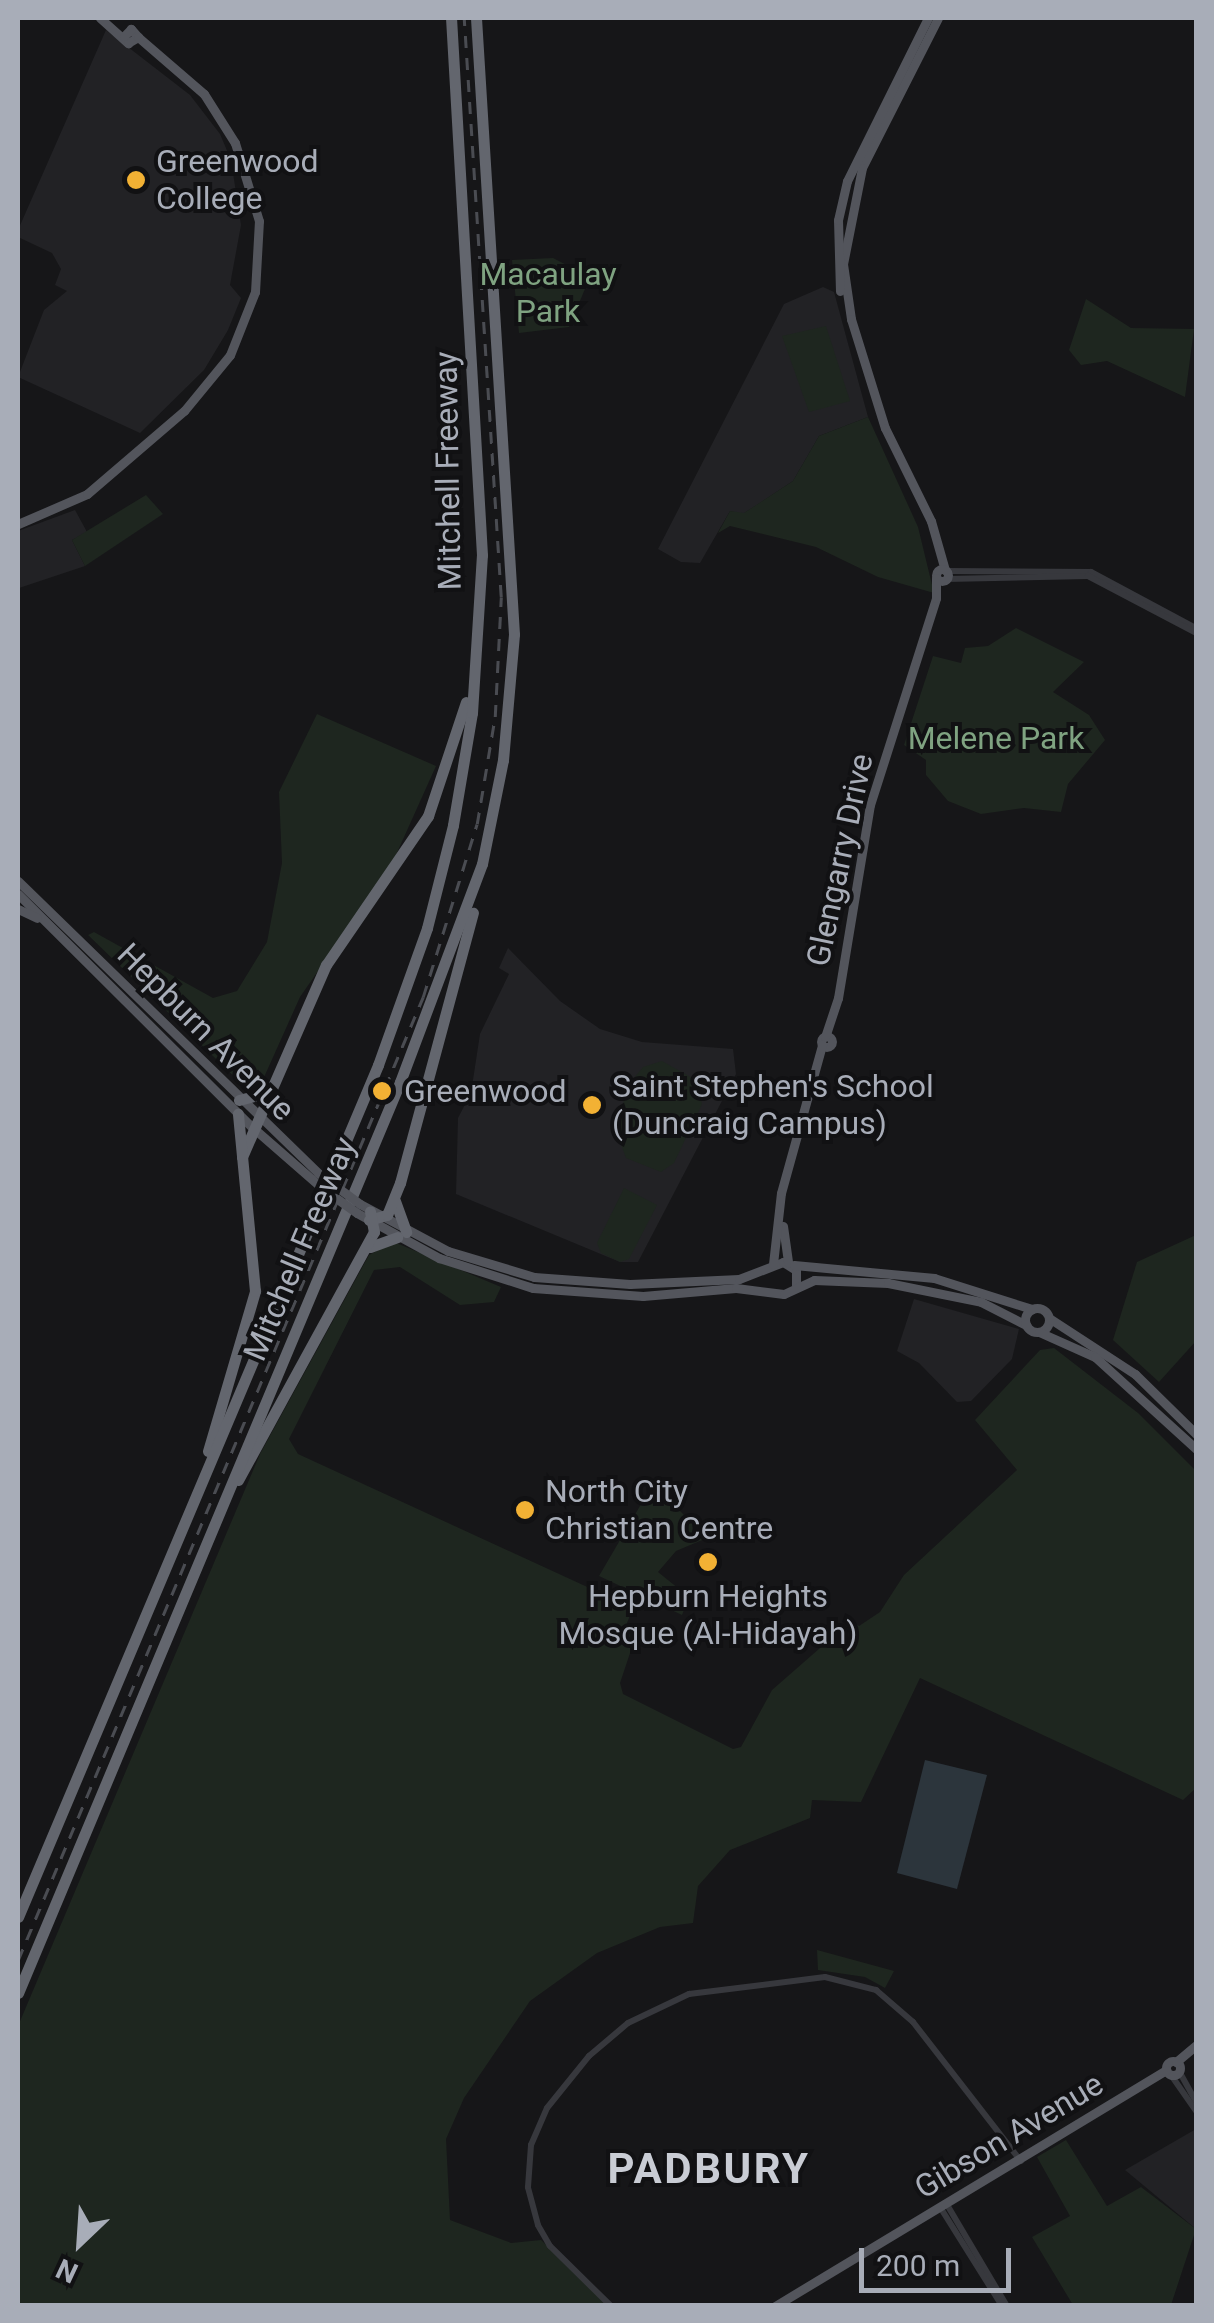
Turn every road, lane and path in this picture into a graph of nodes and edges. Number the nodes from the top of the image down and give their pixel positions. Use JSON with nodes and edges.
{"nodes":[{"id":1,"x":100,"y":18,"type":"edge"},
{"id":2,"x":108,"y":18,"type":"edge"},
{"id":3,"x":450,"y":18,"type":"edge"},
{"id":4,"x":476,"y":18,"type":"edge"},
{"id":5,"x":928,"y":18,"type":"edge"},
{"id":6,"x":938,"y":18,"type":"edge"},
{"id":7,"x":131,"y":36,"type":"junction"},
{"id":8,"x":18,"y":522,"type":"edge"},
{"id":9,"x":943,"y":575,"type":"junction"},
{"id":10,"x":1196,"y":631,"type":"edge"},
{"id":11,"x":476,"y":644,"type":"junction"},
{"id":12,"x":482,"y":864,"type":"junction"},
{"id":13,"x":20,"y":891,"type":"edge"},
{"id":14,"x":18,"y":909,"type":"edge"},
{"id":15,"x":48,"y":924,"type":"junction"},
{"id":16,"x":130,"y":992,"type":"junction"},
{"id":17,"x":147,"y":1023,"type":"junction"},
{"id":18,"x":827,"y":1042,"type":"junction"},
{"id":19,"x":265,"y":1093,"type":"junction"},
{"id":20,"x":239,"y":1100,"type":"junction"},
{"id":21,"x":238,"y":1114,"type":"junction"},
{"id":22,"x":254,"y":1122,"type":"junction"},
{"id":23,"x":242,"y":1157,"type":"junction"},
{"id":24,"x":394,"y":1197,"type":"junction"},
{"id":25,"x":370,"y":1216,"type":"junction"},
{"id":26,"x":402,"y":1234,"type":"junction"},
{"id":27,"x":360,"y":1260,"type":"junction"},
{"id":28,"x":790,"y":1264,"type":"junction"},
{"id":29,"x":771,"y":1265,"type":"junction"},
{"id":30,"x":796,"y":1285,"type":"junction"},
{"id":31,"x":770,"y":1288,"type":"junction"},
{"id":32,"x":1032,"y":1309,"type":"junction"},
{"id":33,"x":1049,"y":1318,"type":"junction"},
{"id":34,"x":1026,"y":1324,"type":"junction"},
{"id":35,"x":1039,"y":1332,"type":"junction"},
{"id":36,"x":1108,"y":1367,"type":"junction"},
{"id":37,"x":1166,"y":1403,"type":"junction"},
{"id":38,"x":1196,"y":1434,"type":"edge"},
{"id":39,"x":1196,"y":1450,"type":"edge"},
{"id":40,"x":216,"y":1515,"type":"junction"},
{"id":41,"x":183,"y":1526,"type":"junction"},
{"id":42,"x":18,"y":1917,"type":"edge"},
{"id":43,"x":18,"y":1993,"type":"edge"},
{"id":44,"x":1196,"y":2048,"type":"edge"},
{"id":45,"x":1174,"y":2070,"type":"junction"},
{"id":46,"x":1196,"y":2102,"type":"edge"},
{"id":47,"x":1196,"y":2111,"type":"edge"},
{"id":48,"x":1021,"y":2160,"type":"junction"},
{"id":49,"x":944,"y":2207,"type":"junction"},
{"id":50,"x":611,"y":2306,"type":"edge"},
{"id":51,"x":776,"y":2306,"type":"edge"},
{"id":52,"x":786,"y":2306,"type":"edge"},
{"id":53,"x":1004,"y":2306,"type":"edge"}],
"edges":[{"from":1,"to":7,"type":"main road"},
{"from":2,"to":7,"type":"main road"},
{"from":3,"to":11,"type":"highway","name":"Mitchell Freeway"},
{"from":4,"to":12,"type":"highway","name":"Mitchell Freeway"},
{"from":5,"to":9,"type":"main road","name":"Glengarry Drive"},
{"from":6,"to":9,"type":"main road","name":"Glengarry Drive"},
{"from":7,"to":8,"type":"main road"},
{"from":9,"to":10,"type":"street"},
{"from":9,"to":18,"type":"main road","name":"Glengarry Drive"},
{"from":11,"to":19,"type":"highway"},
{"from":11,"to":41,"type":"highway","name":"Mitchell Freeway"},
{"from":12,"to":24,"type":"highway"},
{"from":12,"to":40,"type":"highway","name":"Mitchell Freeway"},
{"from":13,"to":15,"type":"main road","name":"Hepburn Avenue"},
{"from":13,"to":16,"type":"main road","name":"Hepburn Avenue"},
{"from":14,"to":15,"type":"main road"},
{"from":15,"to":17,"type":"main road","name":"Hepburn Avenue"},
{"from":16,"to":17,"type":"main road"},
{"from":16,"to":20,"type":"main road","name":"Hepburn Avenue"},
{"from":17,"to":21,"type":"main road","name":"Hepburn Avenue"},
{"from":18,"to":28,"type":"main road","name":"Glengarry Drive"},
{"from":18,"to":29,"type":"main road","name":"Glengarry Drive"},
{"from":19,"to":20,"type":"highway"},
{"from":19,"to":22,"type":"highway"},
{"from":20,"to":22,"type":"main road","name":"Hepburn Avenue"},
{"from":21,"to":22,"type":"main road","name":"Hepburn Avenue"},
{"from":21,"to":23,"type":"highway"},
{"from":22,"to":23,"type":"highway"},
{"from":22,"to":25,"type":"main road","name":"Hepburn Avenue","bridge":true},
{"from":23,"to":41,"type":"highway"},
{"from":24,"to":25,"type":"highway"},
{"from":24,"to":26,"type":"highway"},
{"from":25,"to":26,"type":"main road","name":"Hepburn Avenue"},
{"from":25,"to":27,"type":"highway"},
{"from":26,"to":27,"type":"highway"},
{"from":26,"to":29,"type":"main road","name":"Hepburn Avenue"},
{"from":26,"to":31,"type":"main road","name":"Hepburn Avenue"},
{"from":27,"to":40,"type":"highway"},
{"from":28,"to":29,"type":"main road","name":"Hepburn Avenue"},
{"from":28,"to":30,"type":"main road","name":"Glengarry Drive"},
{"from":28,"to":32,"type":"main road"},
{"from":29,"to":31,"type":"main road","name":"Glengarry Drive"},
{"from":30,"to":31,"type":"main road","name":"Hepburn Avenue"},
{"from":30,"to":34,"type":"main road"},
{"from":32,"to":33,"type":"main road"},
{"from":32,"to":34,"type":"main road"},
{"from":33,"to":35,"type":"main road"},
{"from":33,"to":37,"type":"main road"},
{"from":34,"to":35,"type":"main road"},
{"from":35,"to":36,"type":"main road"},
{"from":36,"to":37,"type":"main road"},
{"from":36,"to":39,"type":"main road"},
{"from":37,"to":38,"type":"main road"},
{"from":40,"to":43,"type":"highway","name":"Mitchell Freeway"},
{"from":41,"to":42,"type":"highway","name":"Mitchell Freeway"},
{"from":44,"to":45,"type":"main road","name":"Gibson Avenue"},
{"from":45,"to":46,"type":"street"},
{"from":45,"to":47,"type":"street"},
{"from":45,"to":48,"type":"main road","name":"Gibson Avenue"},
{"from":48,"to":49,"type":"main road","name":"Gibson Avenue"},
{"from":48,"to":50,"type":"street"},
{"from":49,"to":51,"type":"main road","name":"Gibson Avenue"},
{"from":49,"to":52,"type":"main road","name":"Gibson Avenue"},
{"from":49,"to":53,"type":"street"}]}
